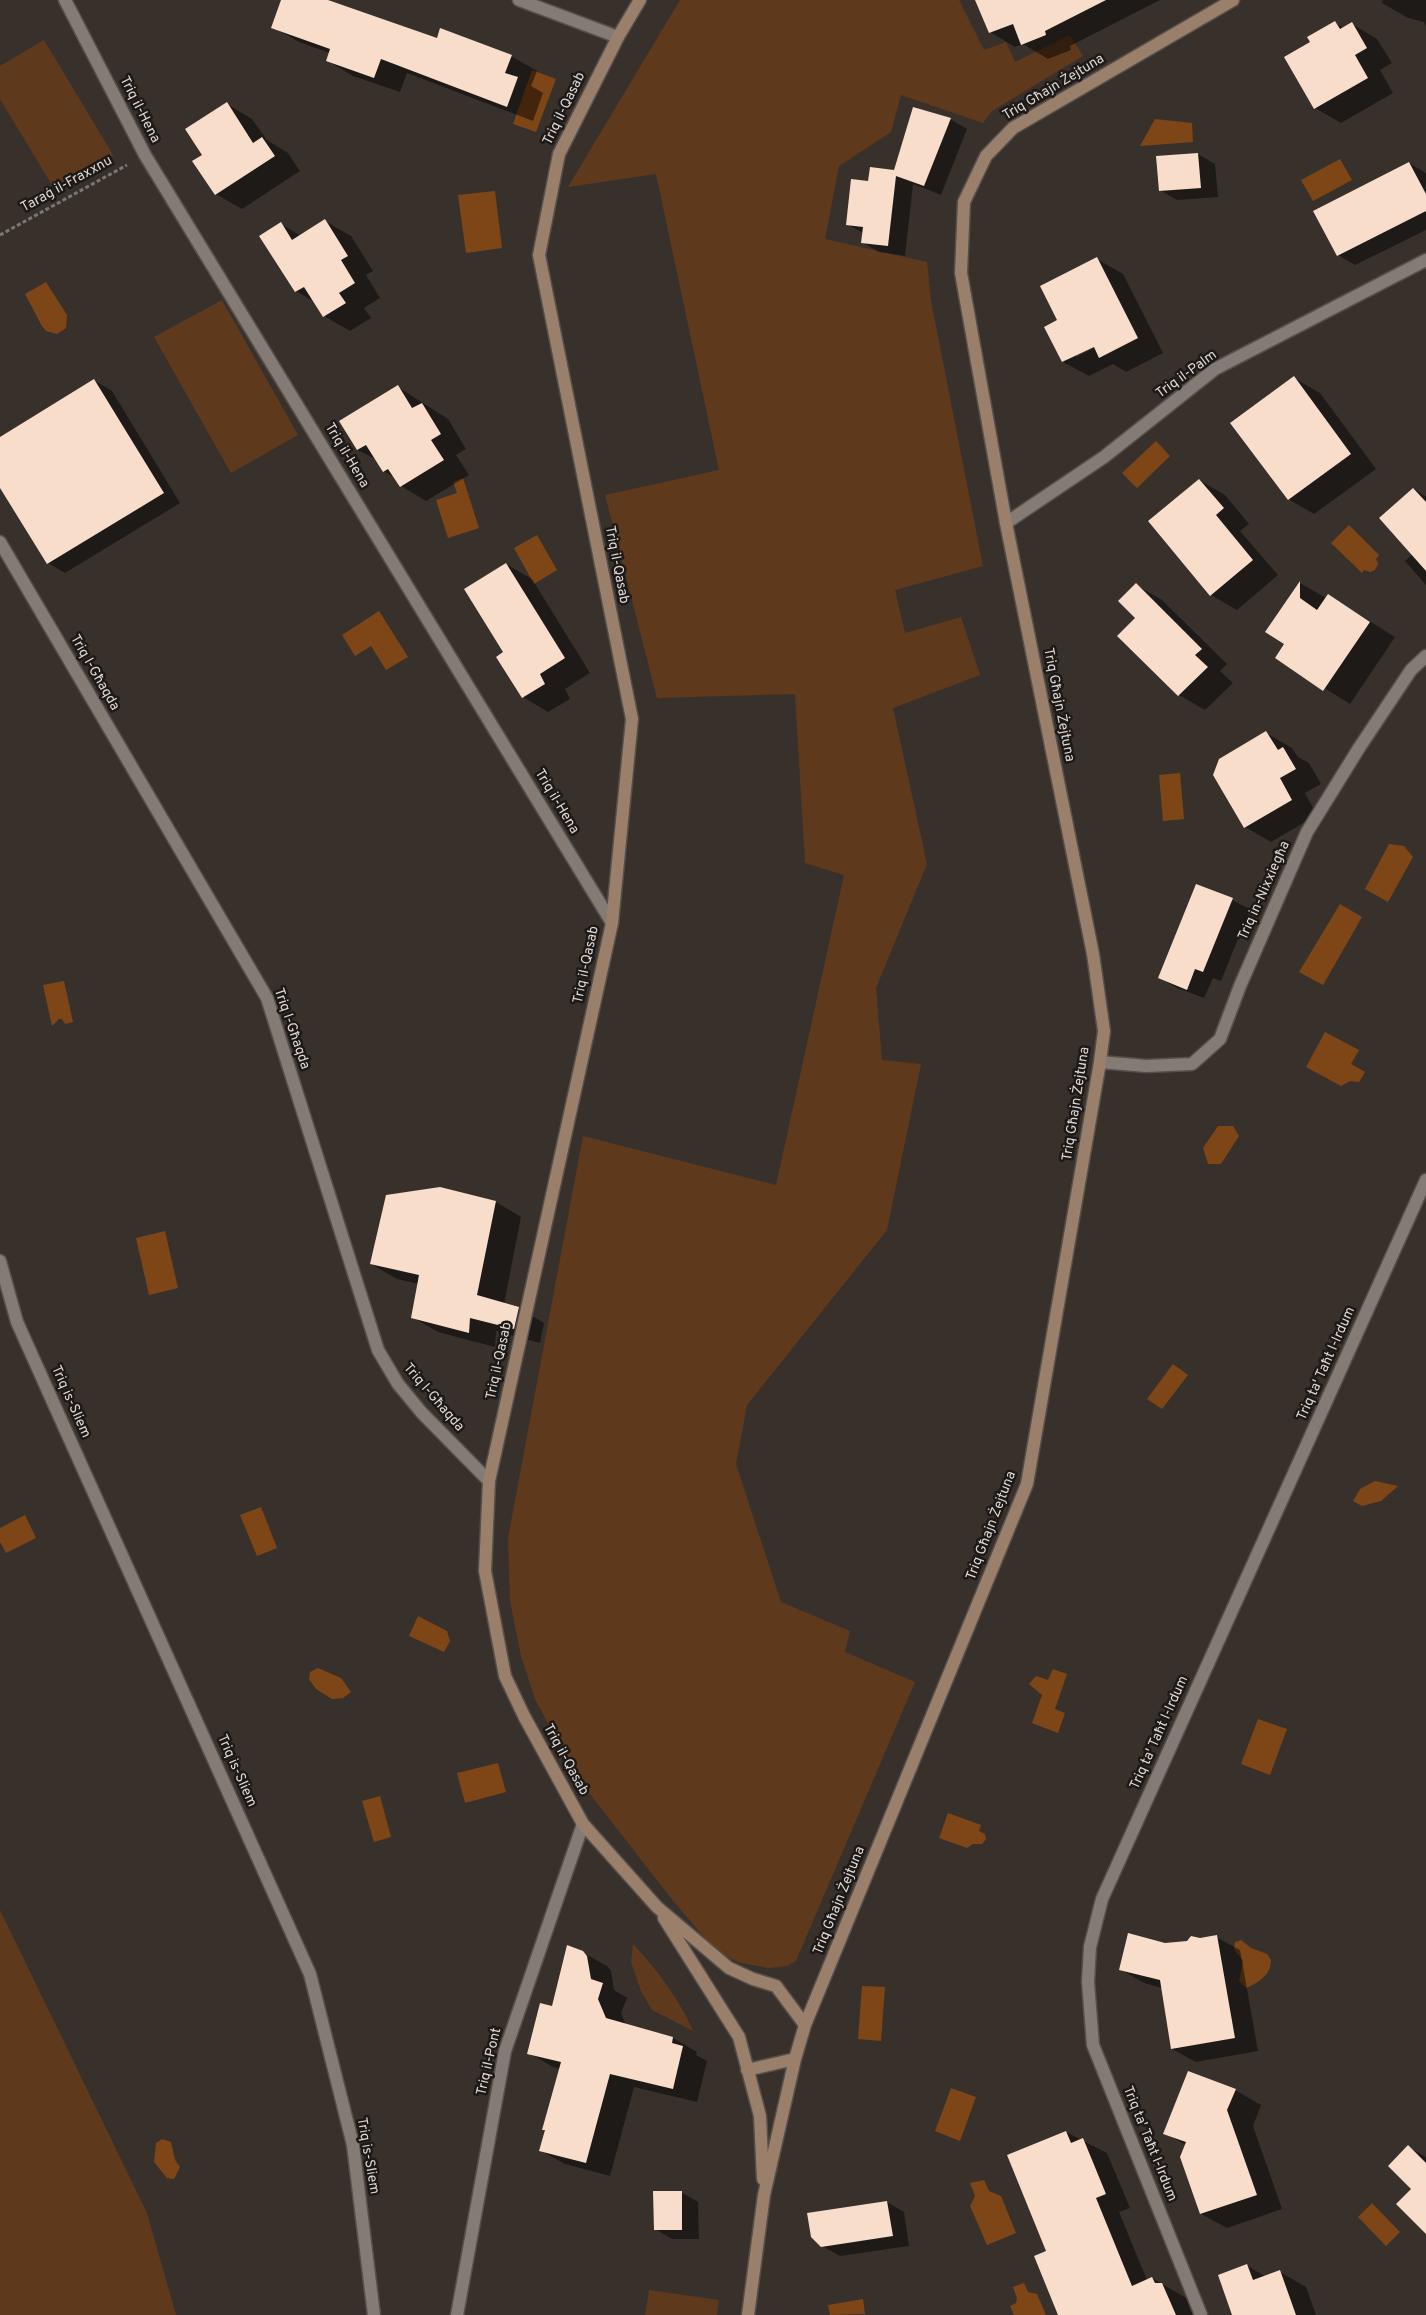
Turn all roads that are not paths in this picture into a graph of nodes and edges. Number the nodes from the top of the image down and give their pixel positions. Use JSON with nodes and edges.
{"nodes":[{"id":1,"x":65,"y":0,"type":"edge"},
{"id":2,"x":519,"y":0,"type":"edge"},
{"id":3,"x":640,"y":0,"type":"edge"},
{"id":4,"x":1233,"y":0,"type":"edge"},
{"id":5,"x":618,"y":37,"type":"junction"},
{"id":6,"x":1426,"y":260,"type":"edge"},
{"id":7,"x":1006,"y":523,"type":"junction"},
{"id":8,"x":0,"y":542,"type":"edge"},
{"id":9,"x":1426,"y":656,"type":"edge"},
{"id":10,"x":612,"y":923,"type":"junction"},
{"id":11,"x":1100,"y":1062,"type":"junction"},
{"id":12,"x":1426,"y":1180,"type":"edge"},
{"id":13,"x":0,"y":1261,"type":"edge"},
{"id":14,"x":489,"y":1481,"type":"junction"},
{"id":15,"x":583,"y":1824,"type":"junction"},
{"id":16,"x":658,"y":1908,"type":"junction"},
{"id":17,"x":805,"y":2025,"type":"junction"},
{"id":18,"x":795,"y":2059,"type":"junction"},
{"id":19,"x":747,"y":2070,"type":"junction"},
{"id":20,"x":764,"y":2196,"type":"junction"},
{"id":21,"x":374,"y":2315,"type":"edge"},
{"id":22,"x":457,"y":2315,"type":"edge"},
{"id":23,"x":748,"y":2315,"type":"edge"},
{"id":24,"x":1201,"y":2315,"type":"edge"}],
"edges":[{"from":1,"to":10,"type":"street","name":"Triq il-Hena"},
{"from":2,"to":5,"type":"street"},
{"from":3,"to":5,"type":"street","name":"Triq il-Qasab"},
{"from":4,"to":7,"type":"street","name":"Triq Għajn Żejtuna"},
{"from":5,"to":10,"type":"street","name":"Triq il-Qasab"},
{"from":6,"to":7,"type":"street","name":"Triq il-Palm"},
{"from":7,"to":11,"type":"street","name":"Triq Għajn Żejtuna"},
{"from":8,"to":14,"type":"street","name":"Triq l-Għaqda"},
{"from":9,"to":11,"type":"street","name":"Triq in-Nixxiegħa"},
{"from":10,"to":14,"type":"street","name":"Triq il-Qasab"},
{"from":11,"to":17,"type":"street","name":"Triq Għajn Żejtuna"},
{"from":12,"to":24,"type":"street","name":"Triq ta' Taħt l-Irdum"},
{"from":13,"to":21,"type":"street","name":"Triq is-Sliem"},
{"from":14,"to":15,"type":"street","name":"Triq il-Qasab"},
{"from":15,"to":16,"type":"street","name":"Triq il-Qasab"},
{"from":15,"to":22,"type":"street","name":"Triq il-Pont"},
{"from":16,"to":17,"type":"street","name":"Triq il-Qasab"},
{"from":16,"to":19,"type":"street","name":"Triq il-Qasab"},
{"from":17,"to":18,"type":"street","name":"Triq Għajn Żejtuna"},
{"from":18,"to":19,"type":"street"},
{"from":18,"to":20,"type":"street","name":"Triq Għajn Żejtuna"},
{"from":19,"to":20,"type":"street","name":"Triq il-Qasab"},
{"from":20,"to":23,"type":"street","name":"Triq Għajn Żejtuna"}]}
